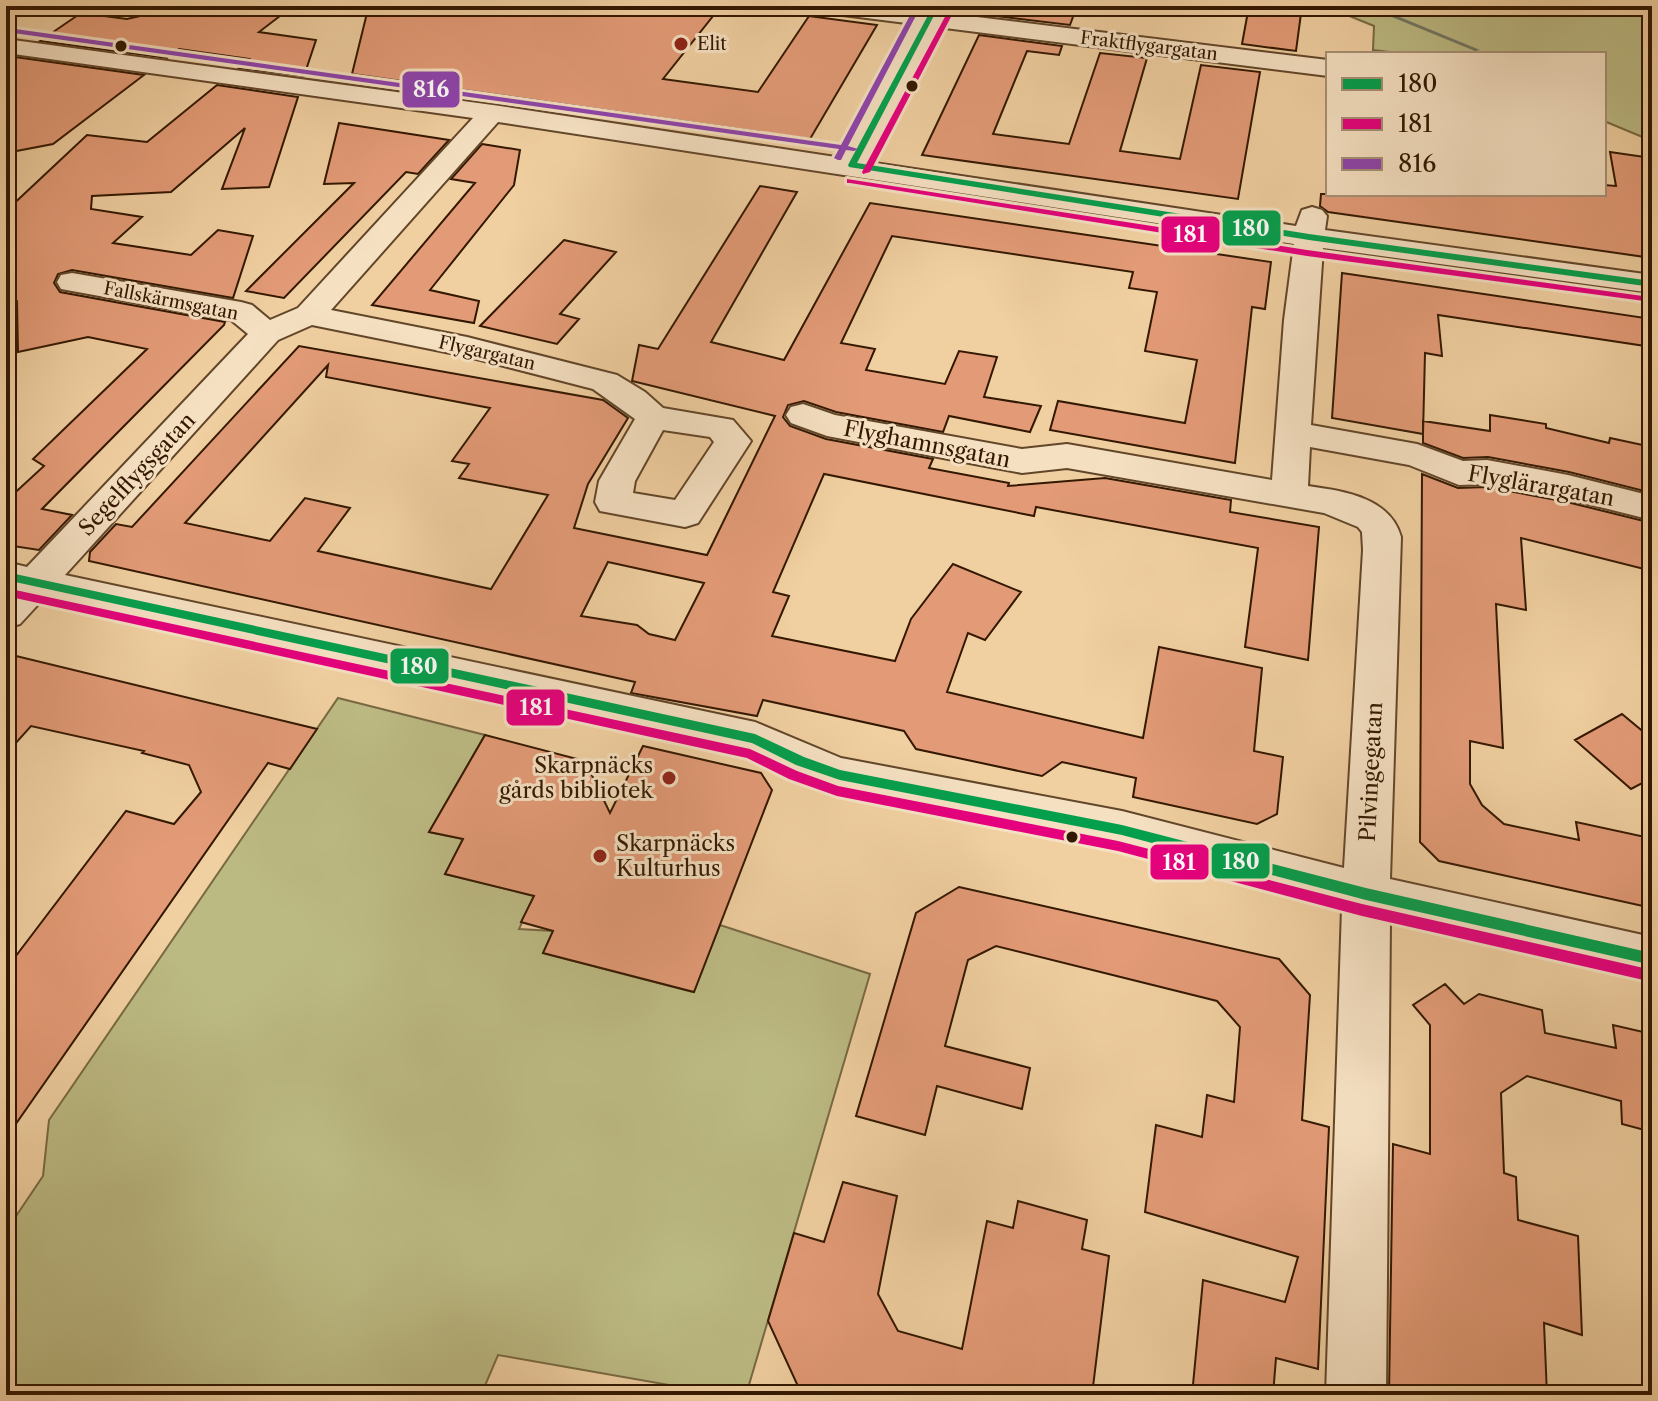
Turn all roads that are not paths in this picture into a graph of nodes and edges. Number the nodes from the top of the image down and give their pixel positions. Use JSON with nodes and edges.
{"nodes":[{"id":1,"x":827,"y":6,"type":"edge"},
{"id":2,"x":932,"y":13,"type":"edge"},
{"id":3,"x":6,"y":46,"type":"edge"},
{"id":4,"x":1326,"y":68,"type":"edge"},
{"id":5,"x":491,"y":114,"type":"junction"},
{"id":6,"x":852,"y":165,"type":"junction"},
{"id":7,"x":1310,"y":226,"type":"junction"},
{"id":8,"x":72,"y":282,"type":"dead end"},
{"id":9,"x":1652,"y":284,"type":"edge"},
{"id":10,"x":309,"y":315,"type":"junction"},
{"id":11,"x":267,"y":333,"type":"junction"},
{"id":12,"x":803,"y":415,"type":"dead end"},
{"id":13,"x":653,"y":417,"type":"dead end"},
{"id":14,"x":1292,"y":433,"type":"junction"},
{"id":15,"x":1289,"y":495,"type":"junction"},
{"id":16,"x":1652,"y":508,"type":"edge"},
{"id":17,"x":21,"y":579,"type":"edge"},
{"id":18,"x":6,"y":614,"type":"edge"},
{"id":19,"x":1366,"y":894,"type":"junction"},
{"id":20,"x":1652,"y":959,"type":"edge"},
{"id":21,"x":1356,"y":1395,"type":"edge"}],
"edges":[{"from":1,"to":2,"type":"street","name":"Fraktflygargatan"},
{"from":2,"to":4,"type":"street","name":"Fraktflygargatan"},
{"from":2,"to":6,"type":"street"},
{"from":3,"to":5,"type":"street"},
{"from":5,"to":6,"type":"street"},
{"from":5,"to":10,"type":"street"},
{"from":6,"to":7,"type":"street"},
{"from":7,"to":9,"type":"street"},
{"from":7,"to":14,"type":"street"},
{"from":8,"to":11,"type":"street","name":"Fallskärmsgatan"},
{"from":10,"to":11,"type":"street","name":"Fallskärmsgatan"},
{"from":10,"to":13,"type":"street","name":"Flygargatan"},
{"from":11,"to":17,"type":"street","name":"Segelflygsgatan"},
{"from":12,"to":15,"type":"street","name":"Flyghamnsgatan"},
{"from":14,"to":15,"type":"street"},
{"from":14,"to":16,"type":"street","name":"Flyglärargatan"},
{"from":15,"to":19,"type":"street","name":"Pilvingegatan"},
{"from":17,"to":18,"type":"street","name":"Segelflygsgatan"},
{"from":17,"to":19,"type":"street"},
{"from":19,"to":20,"type":"street"},
{"from":19,"to":21,"type":"street","name":"Pilvingegatan"}]}
